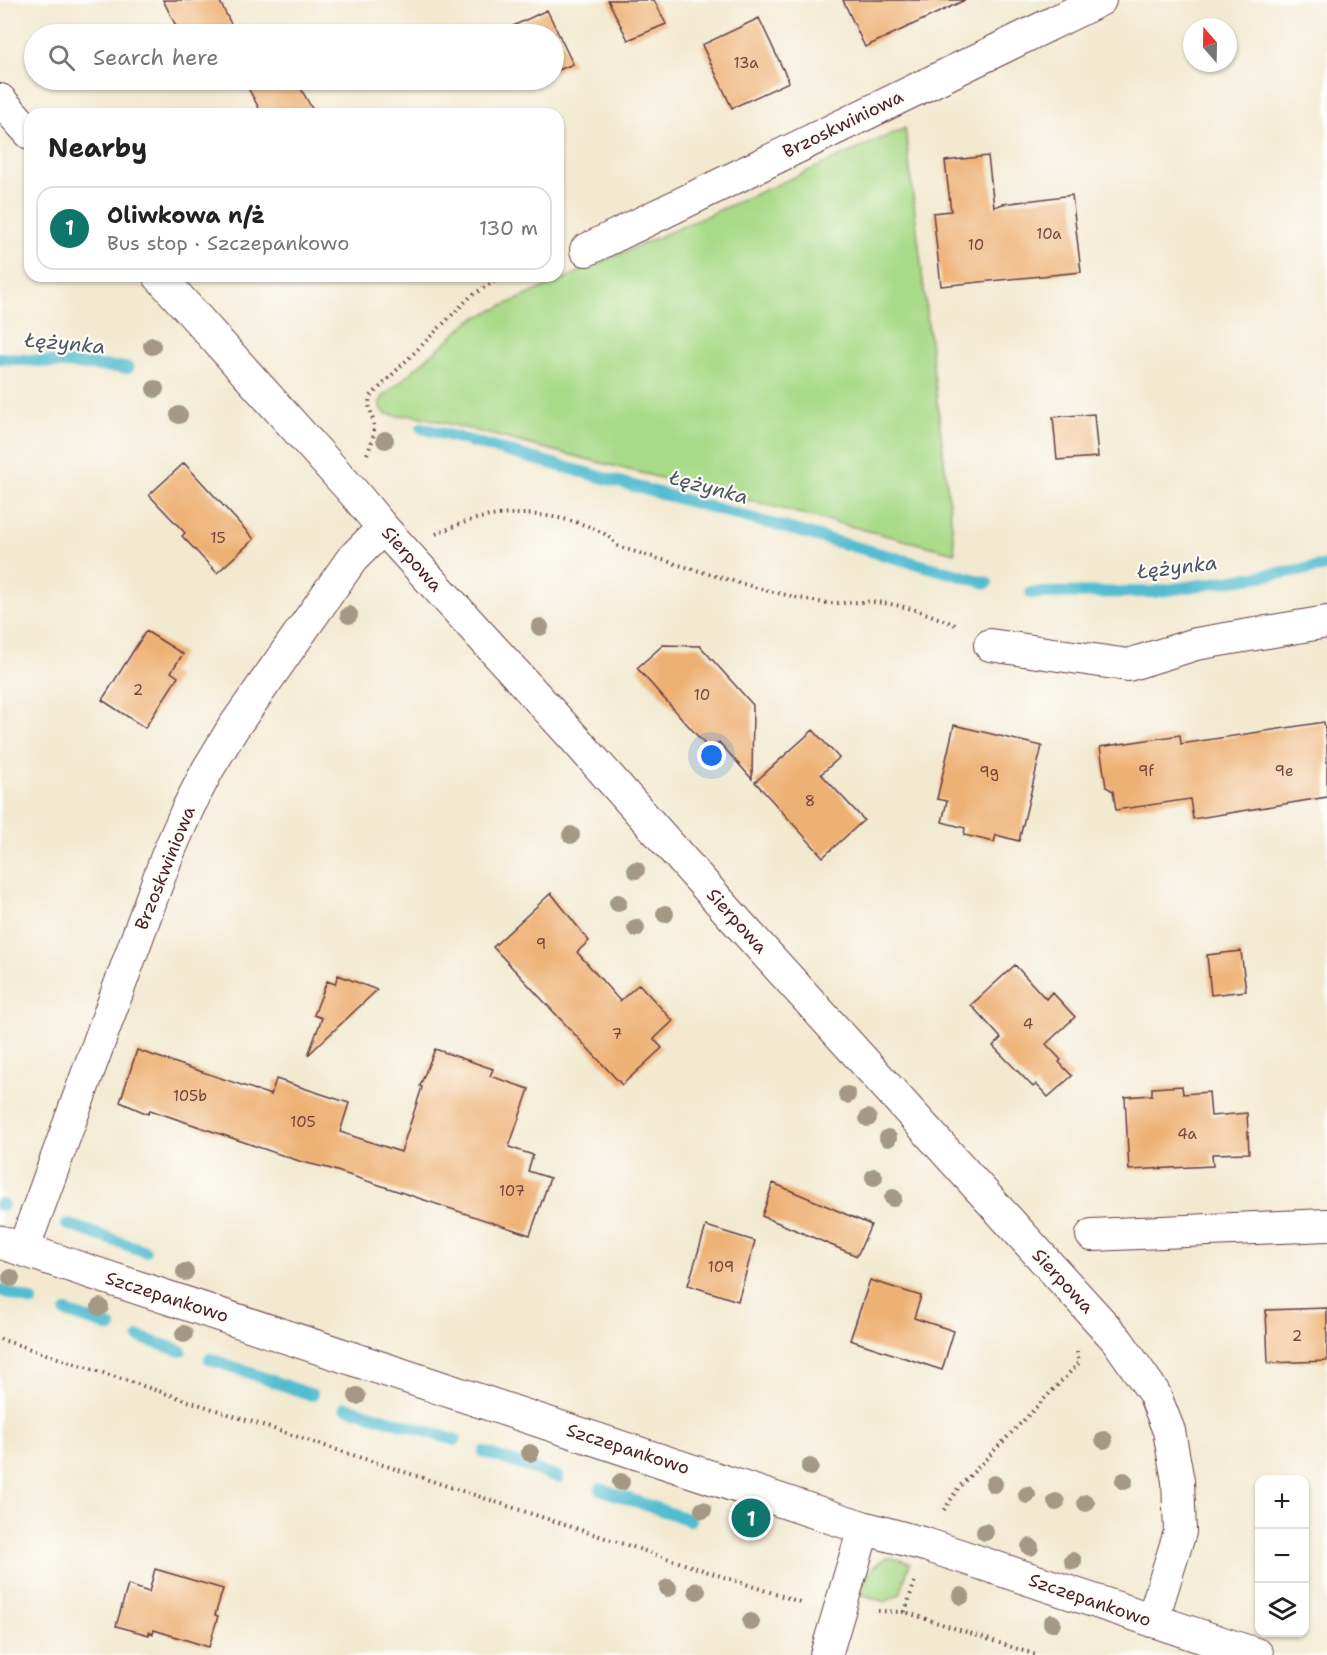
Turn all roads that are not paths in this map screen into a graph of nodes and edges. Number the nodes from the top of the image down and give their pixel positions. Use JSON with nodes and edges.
{"nodes":[{"id":1,"x":1100,"y":0,"type":"edge"},
{"id":2,"x":0,"y":100,"type":"edge"},
{"id":3,"x":24,"y":126,"type":"edge"},
{"id":4,"x":586,"y":250,"type":"dead end"},
{"id":5,"x":164,"y":282,"type":"edge"},
{"id":6,"x":392,"y":538,"type":"junction"},
{"id":7,"x":1327,"y":622,"type":"edge"},
{"id":8,"x":990,"y":645,"type":"road end"},
{"id":9,"x":1327,"y":1225,"type":"edge"},
{"id":10,"x":1092,"y":1235,"type":"dead end"},
{"id":11,"x":12,"y":1246,"type":"edge"},
{"id":12,"x":864,"y":1528,"type":"junction"},
{"id":13,"x":1152,"y":1621,"type":"junction"},
{"id":14,"x":825,"y":1655,"type":"edge"},
{"id":15,"x":1257,"y":1655,"type":"edge"}],
"edges":[{"from":1,"to":4,"type":"street","name":"Brzoskwiniowa"},
{"from":2,"to":3,"type":"street"},
{"from":5,"to":6,"type":"street","name":"Sierpowa"},
{"from":6,"to":11,"type":"street","name":"Brzoskwiniowa"},
{"from":6,"to":13,"type":"street","name":"Sierpowa"},
{"from":7,"to":8,"type":"street"},
{"from":9,"to":10,"type":"street"},
{"from":11,"to":12,"type":"street","name":"Szczepankowo"},
{"from":12,"to":13,"type":"street","name":"Szczepankowo"},
{"from":12,"to":14,"type":"street"},
{"from":13,"to":15,"type":"street","name":"Szczepankowo"}]}
